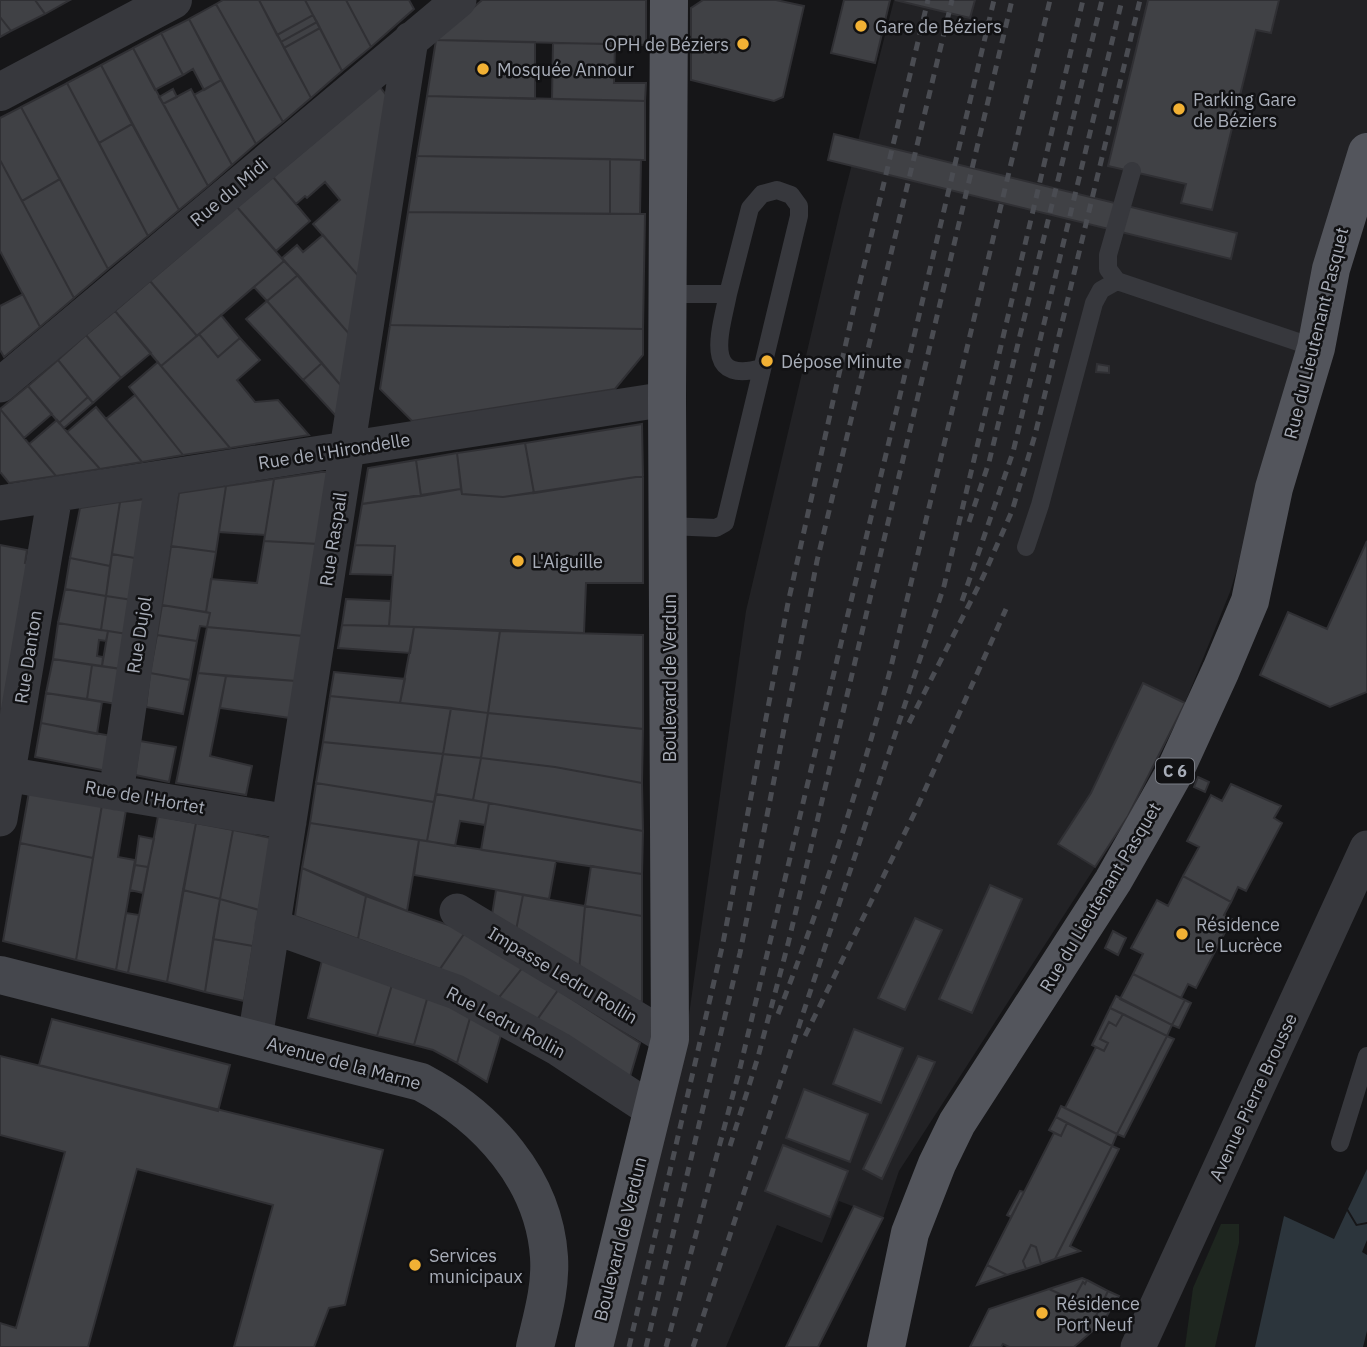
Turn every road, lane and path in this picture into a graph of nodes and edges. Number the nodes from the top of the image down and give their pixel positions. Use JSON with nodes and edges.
{"nodes":[{"id":1,"x":124,"y":0,"type":"edge"},
{"id":2,"x":173,"y":0,"type":"edge"},
{"id":3,"x":459,"y":0,"type":"edge"},
{"id":4,"x":669,"y":0,"type":"edge"},
{"id":5,"x":411,"y":39,"type":"junction"},
{"id":6,"x":0,"y":66,"type":"edge"},
{"id":7,"x":0,"y":92,"type":"edge"},
{"id":8,"x":1367,"y":152,"type":"edge"},
{"id":9,"x":1132,"y":171,"type":"dead end"},
{"id":10,"x":1117,"y":281,"type":"junction"},
{"id":11,"x":668,"y":294,"type":"junction"},
{"id":12,"x":729,"y":294,"type":"junction"},
{"id":13,"x":1316,"y":348,"type":"junction"},
{"id":14,"x":762,"y":368,"type":"junction"},
{"id":15,"x":0,"y":385,"type":"edge"},
{"id":16,"x":667,"y":399,"type":"junction"},
{"id":17,"x":347,"y":449,"type":"junction"},
{"id":18,"x":163,"y":478,"type":"junction"},
{"id":19,"x":55,"y":495,"type":"junction"},
{"id":20,"x":0,"y":503,"type":"edge"},
{"id":21,"x":668,"y":526,"type":"junction"},
{"id":22,"x":1026,"y":547,"type":"dead end"},
{"id":23,"x":4,"y":773,"type":"edge"},
{"id":24,"x":116,"y":793,"type":"junction"},
{"id":25,"x":0,"y":820,"type":"edge"},
{"id":26,"x":289,"y":821,"type":"junction"},
{"id":27,"x":1367,"y":848,"type":"edge"},
{"id":28,"x":457,"y":911,"type":"dead end"},
{"id":29,"x":272,"y":926,"type":"junction"},
{"id":30,"x":0,"y":975,"type":"edge"},
{"id":31,"x":255,"y":1039,"type":"junction"},
{"id":32,"x":670,"y":1039,"type":"junction"},
{"id":33,"x":1367,"y":1056,"type":"edge"},
{"id":34,"x":652,"y":1110,"type":"junction"},
{"id":35,"x":1340,"y":1143,"type":"dead end"},
{"id":36,"x":535,"y":1347,"type":"edge"},
{"id":37,"x":594,"y":1347,"type":"edge"},
{"id":38,"x":886,"y":1347,"type":"edge"},
{"id":39,"x":1138,"y":1347,"type":"edge"}],
"edges":[{"from":1,"to":6,"type":"street"},
{"from":2,"to":7,"type":"street"},
{"from":3,"to":5,"type":"street","name":"Rue du Midi"},
{"from":4,"to":11,"type":"main road","name":"Boulevard de Verdun"},
{"from":5,"to":15,"type":"street","name":"Rue du Midi"},
{"from":5,"to":17,"type":"street","name":"Rue Raspail"},
{"from":8,"to":13,"type":"main road","name":"Rue du Lieutenant Pasquet","number":"C 6"},
{"from":9,"to":10,"type":"lane"},
{"from":10,"to":13,"type":"lane"},
{"from":10,"to":22,"type":"lane"},
{"from":11,"to":12,"type":"lane"},
{"from":11,"to":16,"type":"main road","name":"Boulevard de Verdun"},
{"from":12,"to":14,"type":"lane"},
{"from":12,"to":14,"type":"lane"},
{"from":13,"to":38,"type":"main road","name":"Rue du Lieutenant Pasquet","number":"C 6"},
{"from":14,"to":21,"type":"lane"},
{"from":16,"to":17,"type":"street","name":"Rue de l'Hirondelle"},
{"from":16,"to":21,"type":"main road","name":"Boulevard de Verdun"},
{"from":17,"to":18,"type":"street","name":"Rue de l'Hirondelle"},
{"from":17,"to":26,"type":"street","name":"Rue Raspail"},
{"from":18,"to":19,"type":"street","name":"Rue de l'Hirondelle"},
{"from":18,"to":24,"type":"street","name":"Rue Dujol"},
{"from":19,"to":20,"type":"street","name":"Rue de l'Hirondelle"},
{"from":19,"to":23,"type":"street","name":"Rue Danton"},
{"from":21,"to":32,"type":"main road","name":"Boulevard de Verdun"},
{"from":23,"to":24,"type":"street","name":"Rue de l'Hortet"},
{"from":23,"to":25,"type":"street","name":"Rue Danton"},
{"from":24,"to":26,"type":"street","name":"Rue de l'Hortet"},
{"from":26,"to":29,"type":"street","name":"Rue Raspail"},
{"from":27,"to":39,"type":"street","name":"Avenue Pierre Brousse"},
{"from":28,"to":32,"type":"street","name":"Impasse Ledru Rollin"},
{"from":29,"to":31,"type":"street","name":"Rue Raspail"},
{"from":29,"to":34,"type":"street","name":"Rue Ledru Rollin"},
{"from":30,"to":31,"type":"main road","name":"Avenue de la Marne"},
{"from":31,"to":36,"type":"main road","name":"Avenue de la Marne"},
{"from":32,"to":34,"type":"main road","name":"Boulevard de Verdun"},
{"from":33,"to":35,"type":"lane"},
{"from":34,"to":37,"type":"main road","name":"Boulevard de Verdun"}]}
